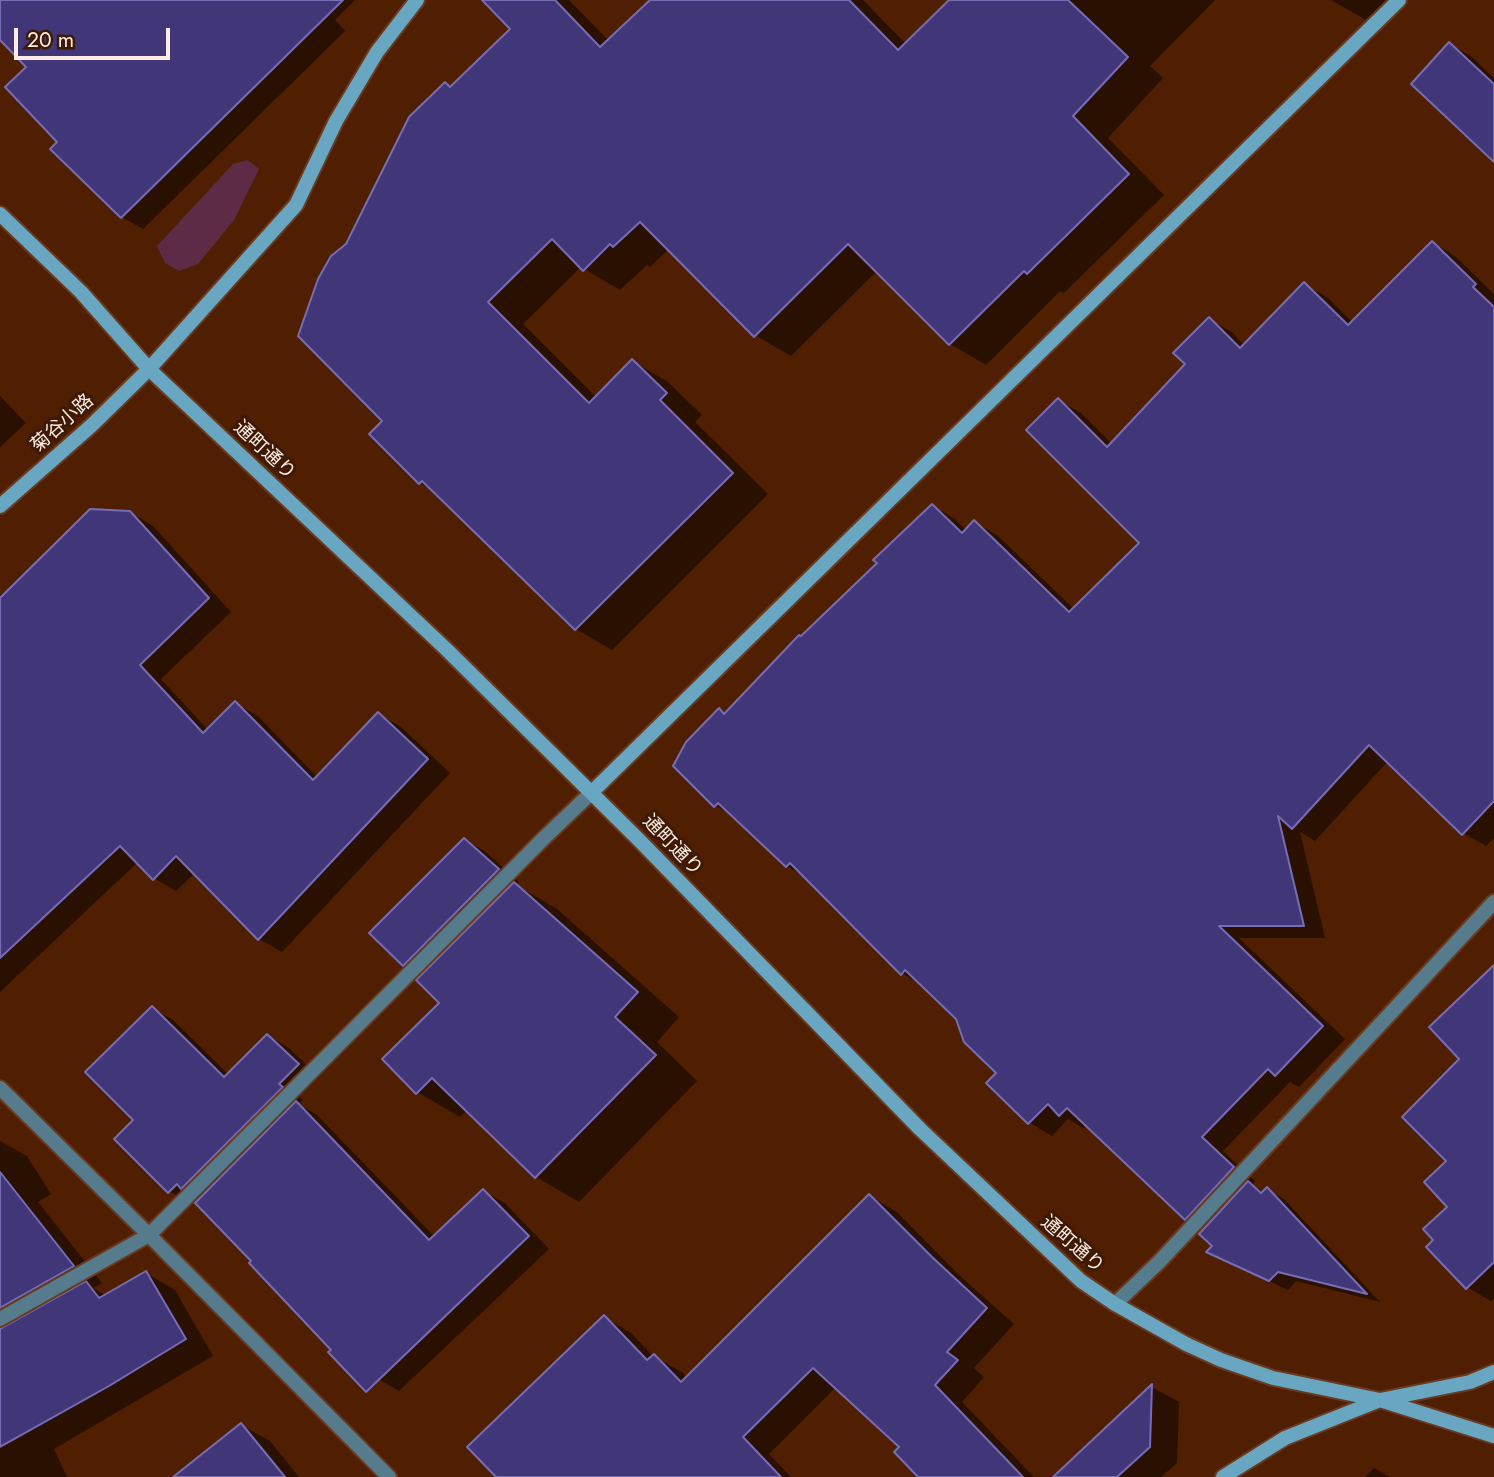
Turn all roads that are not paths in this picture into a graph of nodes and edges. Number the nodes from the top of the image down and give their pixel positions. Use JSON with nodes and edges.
{"nodes":[{"id":1,"x":417,"y":0,"type":"edge"},
{"id":2,"x":1399,"y":0,"type":"edge"},
{"id":3,"x":0,"y":214,"type":"edge"},
{"id":4,"x":149,"y":369,"type":"junction"},
{"id":5,"x":0,"y":506,"type":"edge"},
{"id":6,"x":592,"y":792,"type":"junction"},
{"id":7,"x":1494,"y":902,"type":"edge"},
{"id":8,"x":0,"y":1088,"type":"edge"},
{"id":9,"x":149,"y":1235,"type":"junction"},
{"id":10,"x":1115,"y":1304,"type":"junction"},
{"id":11,"x":0,"y":1319,"type":"edge"},
{"id":12,"x":1494,"y":1373,"type":"edge"},
{"id":13,"x":1380,"y":1400,"type":"junction"},
{"id":14,"x":1494,"y":1436,"type":"edge"},
{"id":15,"x":389,"y":1477,"type":"edge"},
{"id":16,"x":1223,"y":1477,"type":"edge"}],
"edges":[{"from":1,"to":4,"type":"street","name":"菊谷小路"},
{"from":2,"to":6,"type":"street"},
{"from":3,"to":4,"type":"street","name":"通町通り"},
{"from":4,"to":5,"type":"street","name":"菊谷小路"},
{"from":4,"to":6,"type":"street","name":"通町通り"},
{"from":6,"to":9,"type":"street"},
{"from":6,"to":10,"type":"street","name":"通町通り"},
{"from":7,"to":10,"type":"street"},
{"from":8,"to":9,"type":"street"},
{"from":9,"to":11,"type":"street"},
{"from":9,"to":15,"type":"street"},
{"from":10,"to":13,"type":"street","name":"通町通り"},
{"from":12,"to":13,"type":"street"},
{"from":13,"to":14,"type":"street","name":"通町通り"},
{"from":13,"to":16,"type":"street"}]}
